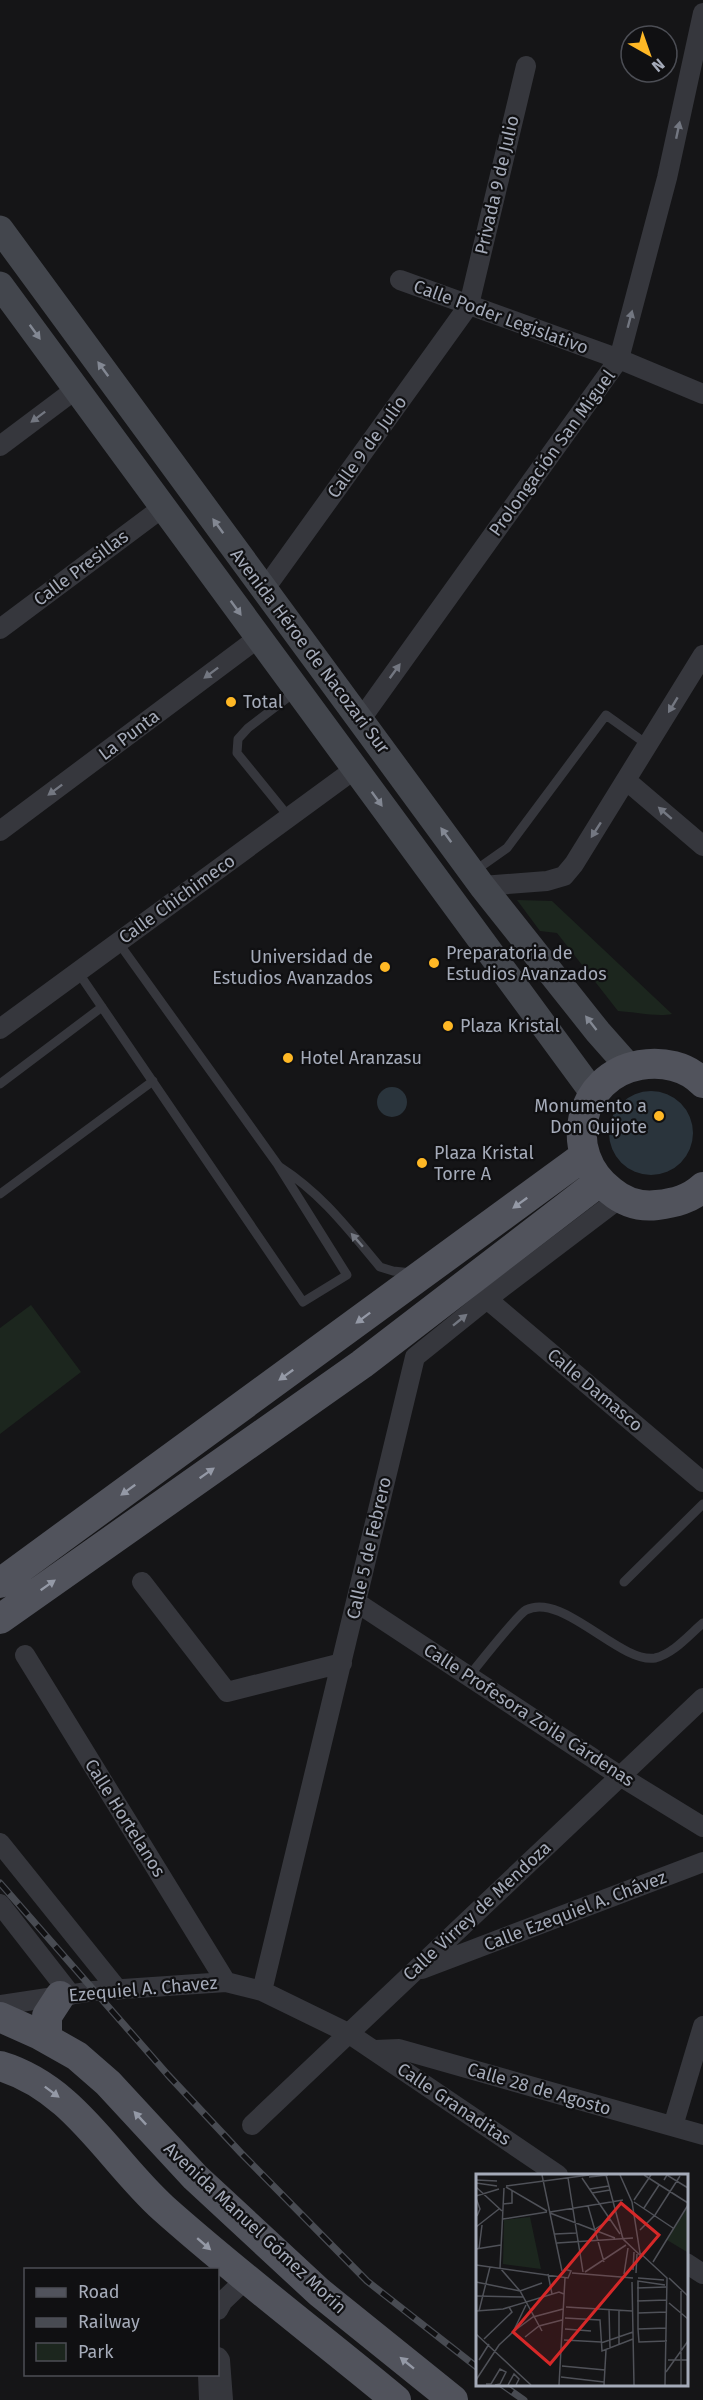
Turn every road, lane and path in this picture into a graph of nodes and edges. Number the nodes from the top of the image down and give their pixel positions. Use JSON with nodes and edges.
{"nodes":[{"id":1,"x":703,"y":21,"type":"edge"},
{"id":2,"x":526,"y":66,"type":"dead end"},
{"id":3,"x":0,"y":229,"type":"edge"},
{"id":4,"x":400,"y":280,"type":"dead end"},
{"id":5,"x":0,"y":285,"type":"edge"},
{"id":6,"x":469,"y":305,"type":"junction"},
{"id":7,"x":619,"y":359,"type":"junction"},
{"id":8,"x":76,"y":389,"type":"junction"},
{"id":9,"x":703,"y":394,"type":"edge"},
{"id":10,"x":0,"y":446,"type":"edge"},
{"id":11,"x":162,"y":508,"type":"junction"},
{"id":12,"x":264,"y":590,"type":"junction"},
{"id":13,"x":0,"y":629,"type":"edge"},
{"id":14,"x":258,"y":638,"type":"junction"},
{"id":15,"x":703,"y":655,"type":"edge"},
{"id":16,"x":297,"y":690,"type":"junction"},
{"id":17,"x":361,"y":719,"type":"junction"},
{"id":18,"x":648,"y":745,"type":"junction"},
{"id":19,"x":355,"y":769,"type":"junction"},
{"id":20,"x":627,"y":781,"type":"junction"},
{"id":21,"x":289,"y":817,"type":"junction"},
{"id":22,"x":0,"y":831,"type":"edge"},
{"id":23,"x":703,"y":846,"type":"edge"},
{"id":24,"x":477,"y":879,"type":"junction"},
{"id":25,"x":118,"y":942,"type":"junction"},
{"id":26,"x":78,"y":972,"type":"junction"},
{"id":27,"x":102,"y":1007,"type":"junction"},
{"id":28,"x":0,"y":1029,"type":"edge"},
{"id":29,"x":690,"y":1061,"type":"edge"},
{"id":30,"x":629,"y":1066,"type":"junction"},
{"id":31,"x":153,"y":1081,"type":"junction"},
{"id":32,"x":703,"y":1083,"type":"edge"},
{"id":33,"x":0,"y":1084,"type":"edge"},
{"id":34,"x":594,"y":1094,"type":"junction"},
{"id":35,"x":584,"y":1156,"type":"junction"},
{"id":36,"x":278,"y":1166,"type":"junction"},
{"id":37,"x":703,"y":1189,"type":"edge"},
{"id":38,"x":610,"y":1190,"type":"junction"},
{"id":39,"x":0,"y":1194,"type":"edge"},
{"id":40,"x":424,"y":1273,"type":"junction"},
{"id":41,"x":487,"y":1299,"type":"junction"},
{"id":42,"x":703,"y":1482,"type":"edge"},
{"id":43,"x":703,"y":1504,"type":"edge"},
{"id":44,"x":142,"y":1582,"type":"dead end"},
{"id":45,"x":624,"y":1582,"type":"dead end"},
{"id":46,"x":0,"y":1583,"type":"edge"},
{"id":47,"x":356,"y":1602,"type":"junction"},
{"id":48,"x":0,"y":1619,"type":"edge"},
{"id":49,"x":703,"y":1623,"type":"edge"},
{"id":50,"x":25,"y":1655,"type":"dead end"},
{"id":51,"x":342,"y":1663,"type":"junction"},
{"id":52,"x":469,"y":1676,"type":"junction"},
{"id":53,"x":703,"y":1698,"type":"edge"},
{"id":54,"x":620,"y":1776,"type":"junction"},
{"id":55,"x":703,"y":1827,"type":"edge"},
{"id":56,"x":0,"y":1843,"type":"edge"},
{"id":57,"x":703,"y":1862,"type":"edge"},
{"id":58,"x":0,"y":1904,"type":"edge"},
{"id":59,"x":413,"y":1972,"type":"junction"},
{"id":60,"x":226,"y":1982,"type":"junction"},
{"id":61,"x":118,"y":1989,"type":"junction"},
{"id":62,"x":262,"y":1991,"type":"junction"},
{"id":63,"x":66,"y":1995,"type":"junction"},
{"id":64,"x":0,"y":2005,"type":"edge"},
{"id":65,"x":0,"y":2017,"type":"edge"},
{"id":66,"x":703,"y":2026,"type":"edge"},
{"id":67,"x":348,"y":2033,"type":"junction"},
{"id":68,"x":47,"y":2038,"type":"junction"},
{"id":69,"x":375,"y":2050,"type":"junction"},
{"id":70,"x":0,"y":2066,"type":"edge"},
{"id":71,"x":252,"y":2125,"type":"dead end"},
{"id":72,"x":673,"y":2126,"type":"junction"},
{"id":73,"x":703,"y":2135,"type":"edge"},
{"id":74,"x":557,"y":2174,"type":"edge"},
{"id":75,"x":688,"y":2264,"type":"edge"},
{"id":76,"x":703,"y":2274,"type":"edge"},
{"id":77,"x":245,"y":2280,"type":"junction"},
{"id":78,"x":219,"y":2308,"type":"edge"},
{"id":79,"x":219,"y":2358,"type":"edge"},
{"id":80,"x":208,"y":2376,"type":"edge"},
{"id":81,"x":209,"y":2400,"type":"edge"},
{"id":82,"x":223,"y":2400,"type":"edge"},
{"id":83,"x":396,"y":2400,"type":"edge"},
{"id":84,"x":453,"y":2400,"type":"edge"}],
"edges":[{"from":7,"to":1,"type":"street","name":"Prolongación San Miguel","one_way":true},
{"from":2,"to":6,"type":"street","name":"Privada 9 de Julio"},
{"from":12,"to":3,"type":"main road","name":"Avenida Héroe de Nacozari Sur","one_way":true},
{"from":4,"to":6,"type":"street","name":"Calle Poder Legislativo"},
{"from":5,"to":8,"type":"main road","name":"Avenida Héroe de Nacozari Sur","one_way":true},
{"from":6,"to":7,"type":"street","name":"Calle Poder Legislativo"},
{"from":6,"to":12,"type":"street","name":"Calle 9 de Julio"},
{"from":7,"to":9,"type":"street","name":"Calle Poder Legislativo"},
{"from":17,"to":7,"type":"street","name":"Prolongación San Miguel","one_way":true},
{"from":8,"to":10,"type":"street","one_way":true},
{"from":8,"to":11,"type":"main road","name":"Avenida Héroe de Nacozari Sur"},
{"from":11,"to":13,"type":"street","name":"Calle Presillas"},
{"from":11,"to":14,"type":"main road","name":"Avenida Héroe de Nacozari Sur","one_way":true},
{"from":12,"to":17,"type":"main road","name":"Avenida Héroe de Nacozari Sur"},
{"from":14,"to":16,"type":"main road","name":"Avenida Héroe de Nacozari Sur"},
{"from":14,"to":22,"type":"street","name":"La Punta","one_way":true},
{"from":15,"to":18,"type":"street","one_way":true},
{"from":16,"to":19,"type":"main road","name":"Avenida Héroe de Nacozari Sur"},
{"from":16,"to":21,"type":"lane"},
{"from":24,"to":17,"type":"main road","name":"Avenida Héroe de Nacozari Sur","one_way":true},
{"from":18,"to":20,"type":"street"},
{"from":18,"to":24,"type":"lane"},
{"from":19,"to":21,"type":"street","name":"Calle Chichimeco"},
{"from":19,"to":34,"type":"main road","name":"Avenida Héroe de Nacozari Sur","one_way":true},
{"from":23,"to":20,"type":"street","one_way":true},
{"from":20,"to":24,"type":"street","one_way":true},
{"from":21,"to":25,"type":"street","name":"Calle Chichimeco"},
{"from":30,"to":24,"type":"main road","name":"Avenida Héroe de Nacozari Sur","one_way":true},
{"from":25,"to":26,"type":"street","name":"Calle Chichimeco"},
{"from":25,"to":36,"type":"lane"},
{"from":26,"to":27,"type":"lane"},
{"from":26,"to":28,"type":"street","name":"Calle Chichimeco"},
{"from":27,"to":31,"type":"lane"},
{"from":27,"to":33,"type":"lane"},
{"from":29,"to":30,"type":"main road"},
{"from":29,"to":32,"type":"main road"},
{"from":30,"to":34,"type":"main road"},
{"from":31,"to":36,"type":"lane"},
{"from":31,"to":39,"type":"lane"},
{"from":34,"to":35,"type":"main road"},
{"from":35,"to":38,"type":"main road"},
{"from":35,"to":40,"type":"main road","one_way":true},
{"from":40,"to":36,"type":"lane","one_way":true},
{"from":37,"to":38,"type":"main road"},
{"from":38,"to":41,"type":"street","name":"Calle 5 de Febrero"},
{"from":48,"to":38,"type":"main road","one_way":true},
{"from":40,"to":46,"type":"main road","one_way":true},
{"from":41,"to":42,"type":"street","name":"Calle Damasco"},
{"from":47,"to":41,"type":"street","name":"Calle 5 de Febrero","one_way":true},
{"from":43,"to":45,"type":"lane"},
{"from":44,"to":51,"type":"street"},
{"from":47,"to":51,"type":"street","name":"Calle 5 de Febrero"},
{"from":47,"to":52,"type":"street","name":"Calle Profesora Zoila Cárdenas"},
{"from":49,"to":52,"type":"lane"},
{"from":50,"to":60,"type":"street","name":"Calle Hortelanos"},
{"from":51,"to":62,"type":"street","name":"Calle 5 de Febrero"},
{"from":52,"to":54,"type":"street","name":"Calle Profesora Zoila Cárdenas"},
{"from":53,"to":54,"type":"street","name":"Calle Virrey de Mendoza"},
{"from":54,"to":55,"type":"street","name":"Calle Profesora Zoila Cárdenas"},
{"from":54,"to":59,"type":"street","name":"Calle Virrey de Mendoza"},
{"from":56,"to":61,"type":"street"},
{"from":57,"to":59,"type":"street","name":"Calle Ezequiel A. Chávez"},
{"from":58,"to":63,"type":"street"},
{"from":59,"to":67,"type":"street","name":"Calle Virrey de Mendoza"},
{"from":60,"to":61,"type":"street","name":"Ezequiel A. Chavez"},
{"from":60,"to":62,"type":"street","name":"Ezequiel A. Chavez"},
{"from":61,"to":63,"type":"street","name":"Ezequiel A. Chavez"},
{"from":62,"to":67,"type":"street","name":"Ezequiel A. Chavez"},
{"from":63,"to":64,"type":"street","name":"Ezequiel A. Chavez"},
{"from":63,"to":68,"type":"main road"},
{"from":65,"to":68,"type":"main road","name":"Avenida Manuel Gómez Morín"},
{"from":66,"to":72,"type":"street"},
{"from":67,"to":69,"type":"street","name":"Calle Granaditas"},
{"from":67,"to":71,"type":"street","name":"Calle Virrey de Mendoza"},
{"from":84,"to":68,"type":"main road","name":"Avenida Manuel Gómez Morín","one_way":true},
{"from":69,"to":72,"type":"street","name":"Calle 28 de Agosto"},
{"from":69,"to":74,"type":"street","name":"Calle Granaditas"},
{"from":70,"to":77,"type":"main road","name":"Avenida Manuel Gómez Morín","one_way":true},
{"from":72,"to":73,"type":"street","name":"Calle 28 de Agosto"},
{"from":75,"to":76,"type":"street"},
{"from":77,"to":78,"type":"street"},
{"from":77,"to":83,"type":"main road","name":"Avenida Manuel Gómez Morín"},
{"from":79,"to":82,"type":"street"},
{"from":80,"to":81,"type":"street"}]}
